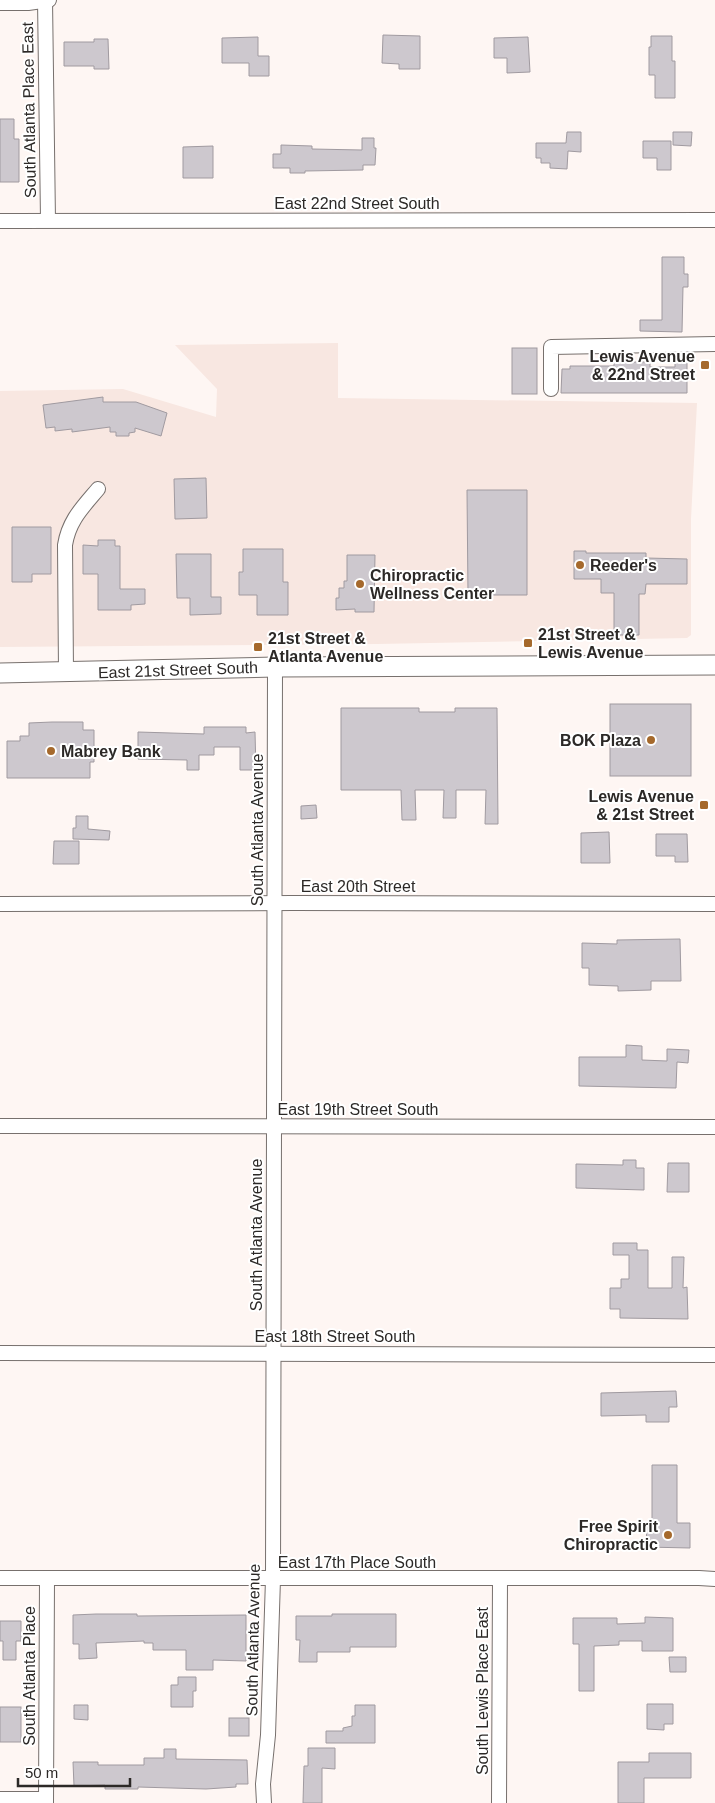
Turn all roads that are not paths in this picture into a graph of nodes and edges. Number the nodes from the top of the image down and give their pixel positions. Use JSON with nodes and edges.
{"nodes":[{"id":1,"x":46,"y":0,"type":"edge"},
{"id":2,"x":0,"y":3,"type":"edge"},
{"id":3,"x":48,"y":220,"type":"junction"},
{"id":4,"x":715,"y":220,"type":"edge"},
{"id":5,"x":0,"y":221,"type":"edge"},
{"id":6,"x":715,"y":344,"type":"edge"},
{"id":7,"x":551,"y":389,"type":"dead end"},
{"id":8,"x":98,"y":489,"type":"dead end"},
{"id":9,"x":715,"y":665,"type":"edge"},
{"id":10,"x":275,"y":667,"type":"junction"},
{"id":11,"x":0,"y":673,"type":"edge"},
{"id":12,"x":66,"y":673,"type":"junction"},
{"id":13,"x":274,"y":903,"type":"junction"},
{"id":14,"x":0,"y":904,"type":"edge"},
{"id":15,"x":715,"y":904,"type":"edge"},
{"id":16,"x":0,"y":1126,"type":"edge"},
{"id":17,"x":274,"y":1126,"type":"junction"},
{"id":18,"x":715,"y":1127,"type":"edge"},
{"id":19,"x":0,"y":1353,"type":"edge"},
{"id":20,"x":273,"y":1354,"type":"junction"},
{"id":21,"x":715,"y":1355,"type":"edge"},
{"id":22,"x":0,"y":1578,"type":"edge"},
{"id":23,"x":47,"y":1578,"type":"junction"},
{"id":24,"x":273,"y":1579,"type":"junction"},
{"id":25,"x":500,"y":1579,"type":"junction"},
{"id":26,"x":715,"y":1579,"type":"edge"},
{"id":27,"x":0,"y":1799,"type":"edge"},
{"id":28,"x":46,"y":1801,"type":"edge"},
{"id":29,"x":264,"y":1803,"type":"edge"},
{"id":30,"x":499,"y":1803,"type":"edge"}],
"edges":[{"from":1,"to":2,"type":"street"},
{"from":1,"to":3,"type":"street","name":"South Atlanta Place East"},
{"from":3,"to":4,"type":"street","name":"East 22nd Street South"},
{"from":3,"to":5,"type":"street","name":"East 22nd Street South"},
{"from":6,"to":7,"type":"street"},
{"from":8,"to":12,"type":"street"},
{"from":9,"to":10,"type":"main road","name":"East 21st Street South"},
{"from":10,"to":12,"type":"main road","name":"East 21st Street South"},
{"from":10,"to":13,"type":"street","name":"South Atlanta Avenue"},
{"from":11,"to":12,"type":"main road","name":"East 21st Street South"},
{"from":13,"to":14,"type":"street","name":"East 20th Street"},
{"from":13,"to":15,"type":"street","name":"East 20th Street"},
{"from":13,"to":17,"type":"street","name":"South Atlanta Avenue"},
{"from":16,"to":17,"type":"street","name":"East 19th Street South"},
{"from":17,"to":18,"type":"street","name":"East 19th Street South"},
{"from":17,"to":20,"type":"street","name":"South Atlanta Avenue"},
{"from":19,"to":20,"type":"street","name":"East 18th Street South"},
{"from":20,"to":21,"type":"street","name":"East 18th Street South"},
{"from":20,"to":24,"type":"street","name":"South Atlanta Avenue"},
{"from":22,"to":23,"type":"street","name":"East 17th Place South"},
{"from":23,"to":24,"type":"street","name":"East 17th Place South"},
{"from":23,"to":28,"type":"street","name":"South Atlanta Place"},
{"from":24,"to":25,"type":"street","name":"East 17th Place South"},
{"from":24,"to":29,"type":"street","name":"South Atlanta Avenue"},
{"from":25,"to":26,"type":"street","name":"East 17th Place South"},
{"from":25,"to":30,"type":"street","name":"South Lewis Place East"},
{"from":27,"to":28,"type":"street"}]}
